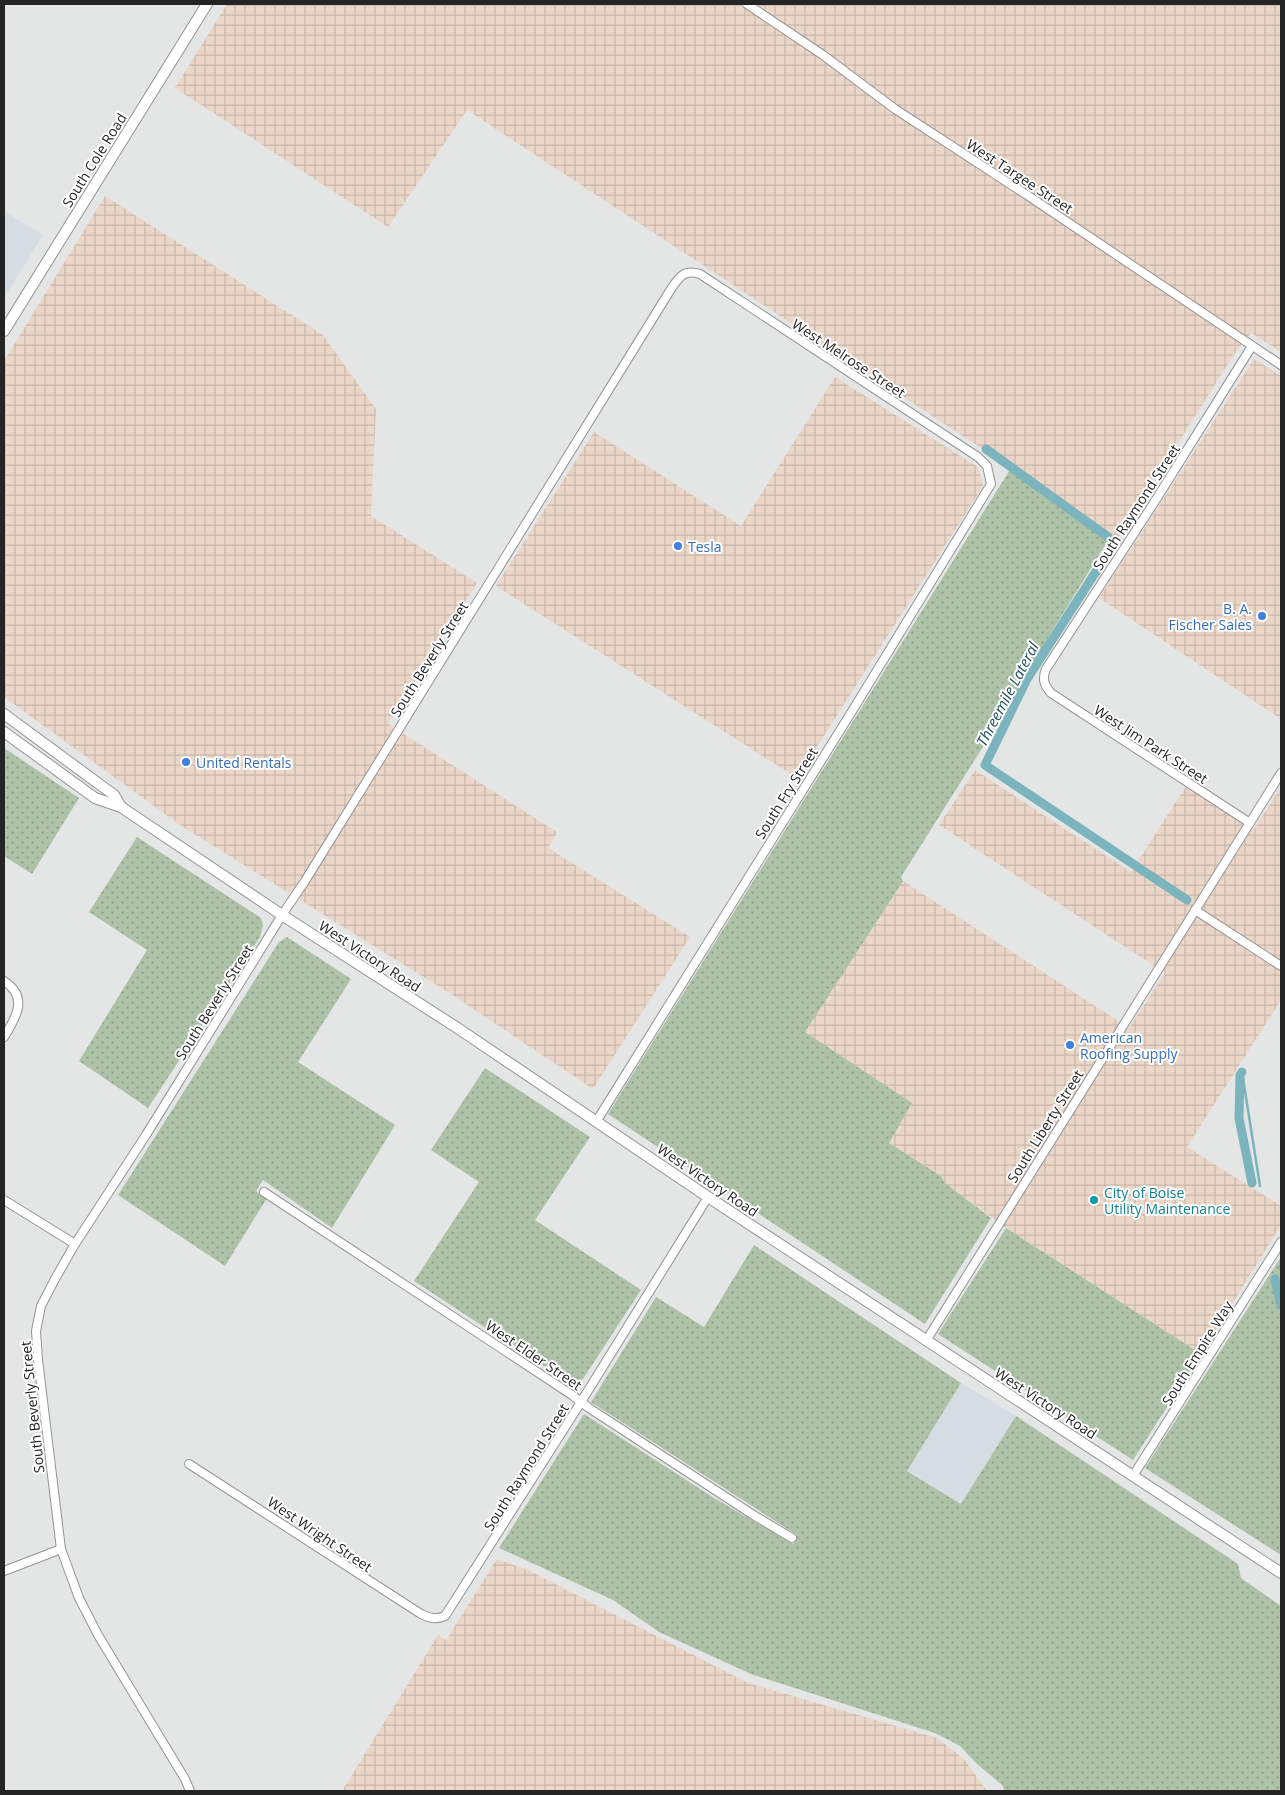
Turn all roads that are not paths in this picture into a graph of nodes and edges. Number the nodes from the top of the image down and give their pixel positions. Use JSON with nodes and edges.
{"nodes":[{"id":1,"x":207,"y":4,"type":"edge"},
{"id":2,"x":747,"y":4,"type":"edge"},
{"id":3,"x":687,"y":272,"type":"joint"},
{"id":4,"x":4,"y":331,"type":"edge"},
{"id":5,"x":1252,"y":346,"type":"junction"},
{"id":6,"x":1281,"y":365,"type":"edge"},
{"id":7,"x":990,"y":475,"type":"joint"},
{"id":8,"x":1044,"y":681,"type":"joint"},
{"id":9,"x":4,"y":714,"type":"edge"},
{"id":10,"x":4,"y":732,"type":"edge"},
{"id":11,"x":41,"y":758,"type":"junction"},
{"id":12,"x":1281,"y":773,"type":"edge"},
{"id":13,"x":88,"y":776,"type":"junction"},
{"id":14,"x":121,"y":808,"type":"junction"},
{"id":15,"x":1250,"y":823,"type":"junction"},
{"id":16,"x":1195,"y":910,"type":"junction"},
{"id":17,"x":282,"y":915,"type":"junction"},
{"id":18,"x":1281,"y":966,"type":"edge"},
{"id":19,"x":4,"y":981,"type":"edge"},
{"id":20,"x":4,"y":1037,"type":"edge"},
{"id":21,"x":596,"y":1122,"type":"junction"},
{"id":22,"x":264,"y":1192,"type":"dead end"},
{"id":23,"x":708,"y":1197,"type":"junction"},
{"id":24,"x":4,"y":1200,"type":"edge"},
{"id":25,"x":1281,"y":1242,"type":"edge"},
{"id":26,"x":75,"y":1244,"type":"junction"},
{"id":27,"x":926,"y":1340,"type":"junction"},
{"id":28,"x":581,"y":1402,"type":"junction"},
{"id":29,"x":189,"y":1464,"type":"dead end"},
{"id":30,"x":1133,"y":1476,"type":"junction"},
{"id":31,"x":792,"y":1538,"type":"dead end"},
{"id":32,"x":61,"y":1548,"type":"junction"},
{"id":33,"x":4,"y":1571,"type":"edge"},
{"id":34,"x":1281,"y":1573,"type":"edge"},
{"id":35,"x":439,"y":1618,"type":"joint"},
{"id":36,"x":190,"y":1791,"type":"edge"}],
"edges":[{"from":1,"to":4,"type":"main road","name":"South Cole Road"},
{"from":2,"to":5,"type":"street","name":"West Targee Street"},
{"from":3,"to":7,"type":"street","name":"West Melrose Street"},
{"from":3,"to":17,"type":"street","name":"South Beverly Street"},
{"from":5,"to":6,"type":"street","name":"West Targee Street"},
{"from":5,"to":8,"type":"street","name":"South Raymond Street"},
{"from":7,"to":21,"type":"street","name":"South Fry Street"},
{"from":8,"to":15,"type":"street","name":"West Jim Park Street"},
{"from":9,"to":13,"type":"main road","name":"West Victory Road"},
{"from":10,"to":11,"type":"main road","name":"West Victory Road"},
{"from":11,"to":13,"type":"main road","name":"West Victory Road"},
{"from":11,"to":14,"type":"main road","name":"West Victory Road"},
{"from":12,"to":15,"type":"street","name":"South Liberty Street"},
{"from":13,"to":14,"type":"main road","name":"West Victory Road"},
{"from":14,"to":17,"type":"main road","name":"West Victory Road"},
{"from":15,"to":16,"type":"street","name":"South Liberty Street"},
{"from":16,"to":18,"type":"street"},
{"from":16,"to":27,"type":"street","name":"South Liberty Street"},
{"from":17,"to":21,"type":"main road","name":"West Victory Road"},
{"from":17,"to":26,"type":"street","name":"South Beverly Street"},
{"from":19,"to":20,"type":"street"},
{"from":21,"to":23,"type":"main road","name":"West Victory Road"},
{"from":22,"to":28,"type":"street","name":"West Elder Street"},
{"from":23,"to":27,"type":"main road","name":"West Victory Road"},
{"from":23,"to":28,"type":"street","name":"South Raymond Street"},
{"from":24,"to":26,"type":"street"},
{"from":25,"to":30,"type":"street","name":"South Empire Way"},
{"from":26,"to":32,"type":"street","name":"South Beverly Street"},
{"from":27,"to":30,"type":"main road","name":"West Victory Road"},
{"from":28,"to":31,"type":"street","name":"West Elder Street"},
{"from":28,"to":35,"type":"street","name":"South Raymond Street"},
{"from":29,"to":35,"type":"street","name":"West Wright Street"},
{"from":30,"to":34,"type":"main road","name":"West Victory Road"},
{"from":32,"to":33,"type":"street"},
{"from":32,"to":36,"type":"street","name":"South Beverly Street"}]}
